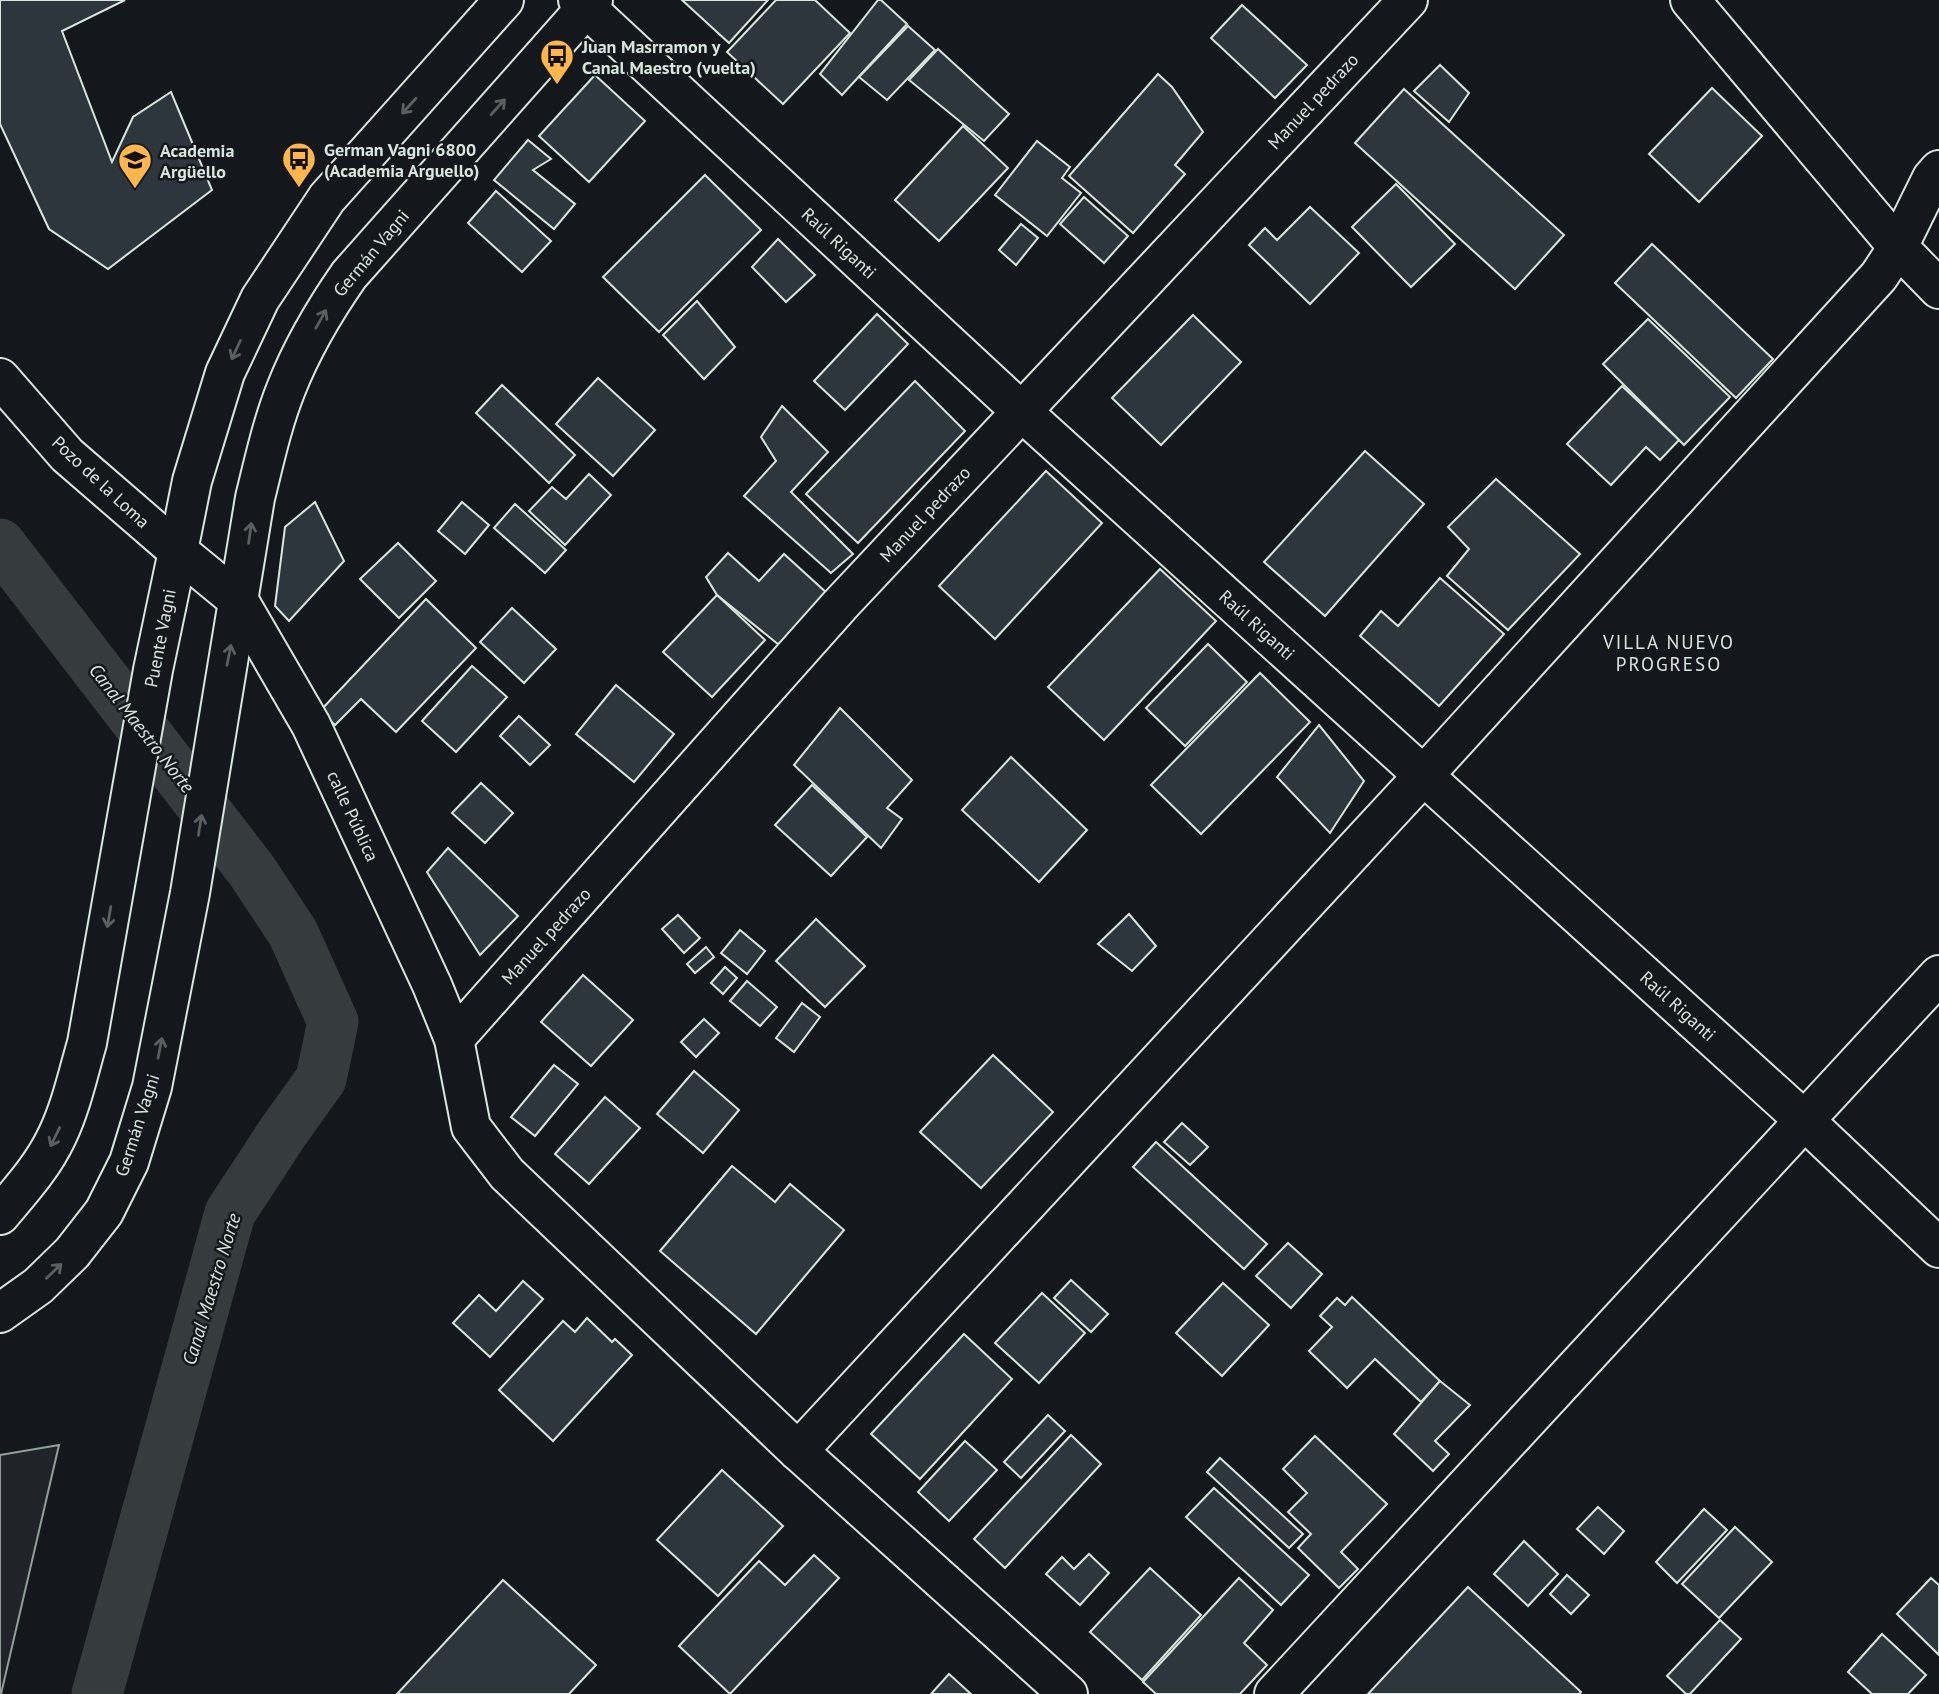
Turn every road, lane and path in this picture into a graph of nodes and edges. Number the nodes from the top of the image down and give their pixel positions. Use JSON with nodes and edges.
{"nodes":[{"id":1,"x":504,"y":0,"type":"edge"},
{"id":2,"x":1408,"y":0,"type":"edge"},
{"id":3,"x":1690,"y":0,"type":"edge"},
{"id":4,"x":586,"y":3,"type":"edge"},
{"id":5,"x":1939,"y":170,"type":"edge"},
{"id":6,"x":1898,"y":247,"type":"junction"},
{"id":7,"x":1939,"y":289,"type":"edge"},
{"id":8,"x":0,"y":379,"type":"edge"},
{"id":9,"x":1021,"y":411,"type":"junction"},
{"id":10,"x":178,"y":551,"type":"junction"},
{"id":11,"x":239,"y":601,"type":"junction"},
{"id":12,"x":1423,"y":776,"type":"junction"},
{"id":13,"x":1939,"y":975,"type":"edge"},
{"id":14,"x":454,"y":1039,"type":"junction"},
{"id":15,"x":1804,"y":1120,"type":"junction"},
{"id":16,"x":0,"y":1215,"type":"edge"},
{"id":17,"x":1939,"y":1248,"type":"edge"},
{"id":18,"x":0,"y":1313,"type":"edge"},
{"id":19,"x":798,"y":1451,"type":"junction"},
{"id":20,"x":1068,"y":1694,"type":"edge"},
{"id":21,"x":1274,"y":1694,"type":"edge"}],
"edges":[{"from":1,"to":10,"type":"street","one_way":true},
{"from":2,"to":9,"type":"street","name":"Manuel pedrazo"},
{"from":3,"to":6,"type":"street"},
{"from":4,"to":9,"type":"street","name":"Raúl Riganti"},
{"from":11,"to":4,"type":"street","name":"Germán Vagni","one_way":true},
{"from":5,"to":6,"type":"street"},
{"from":6,"to":7,"type":"street"},
{"from":6,"to":12,"type":"street"},
{"from":8,"to":10,"type":"street","name":"Pozo de la Loma"},
{"from":9,"to":12,"type":"street","name":"Raúl Riganti"},
{"from":9,"to":14,"type":"street","name":"Manuel pedrazo"},
{"from":10,"to":11,"type":"street","name":"Pozo de la Loma"},
{"from":10,"to":16,"type":"street","name":"Puente Vagni","one_way":true},
{"from":11,"to":14,"type":"street","name":"calle Pública"},
{"from":18,"to":11,"type":"street","name":"Germán Vagni","one_way":true},
{"from":12,"to":15,"type":"street","name":"Raúl Riganti"},
{"from":12,"to":19,"type":"street"},
{"from":13,"to":15,"type":"street"},
{"from":14,"to":19,"type":"street","name":"calle Pública"},
{"from":15,"to":17,"type":"street","name":"Raúl Riganti"},
{"from":15,"to":21,"type":"street"},
{"from":19,"to":20,"type":"street","name":"calle Pública"}]}
